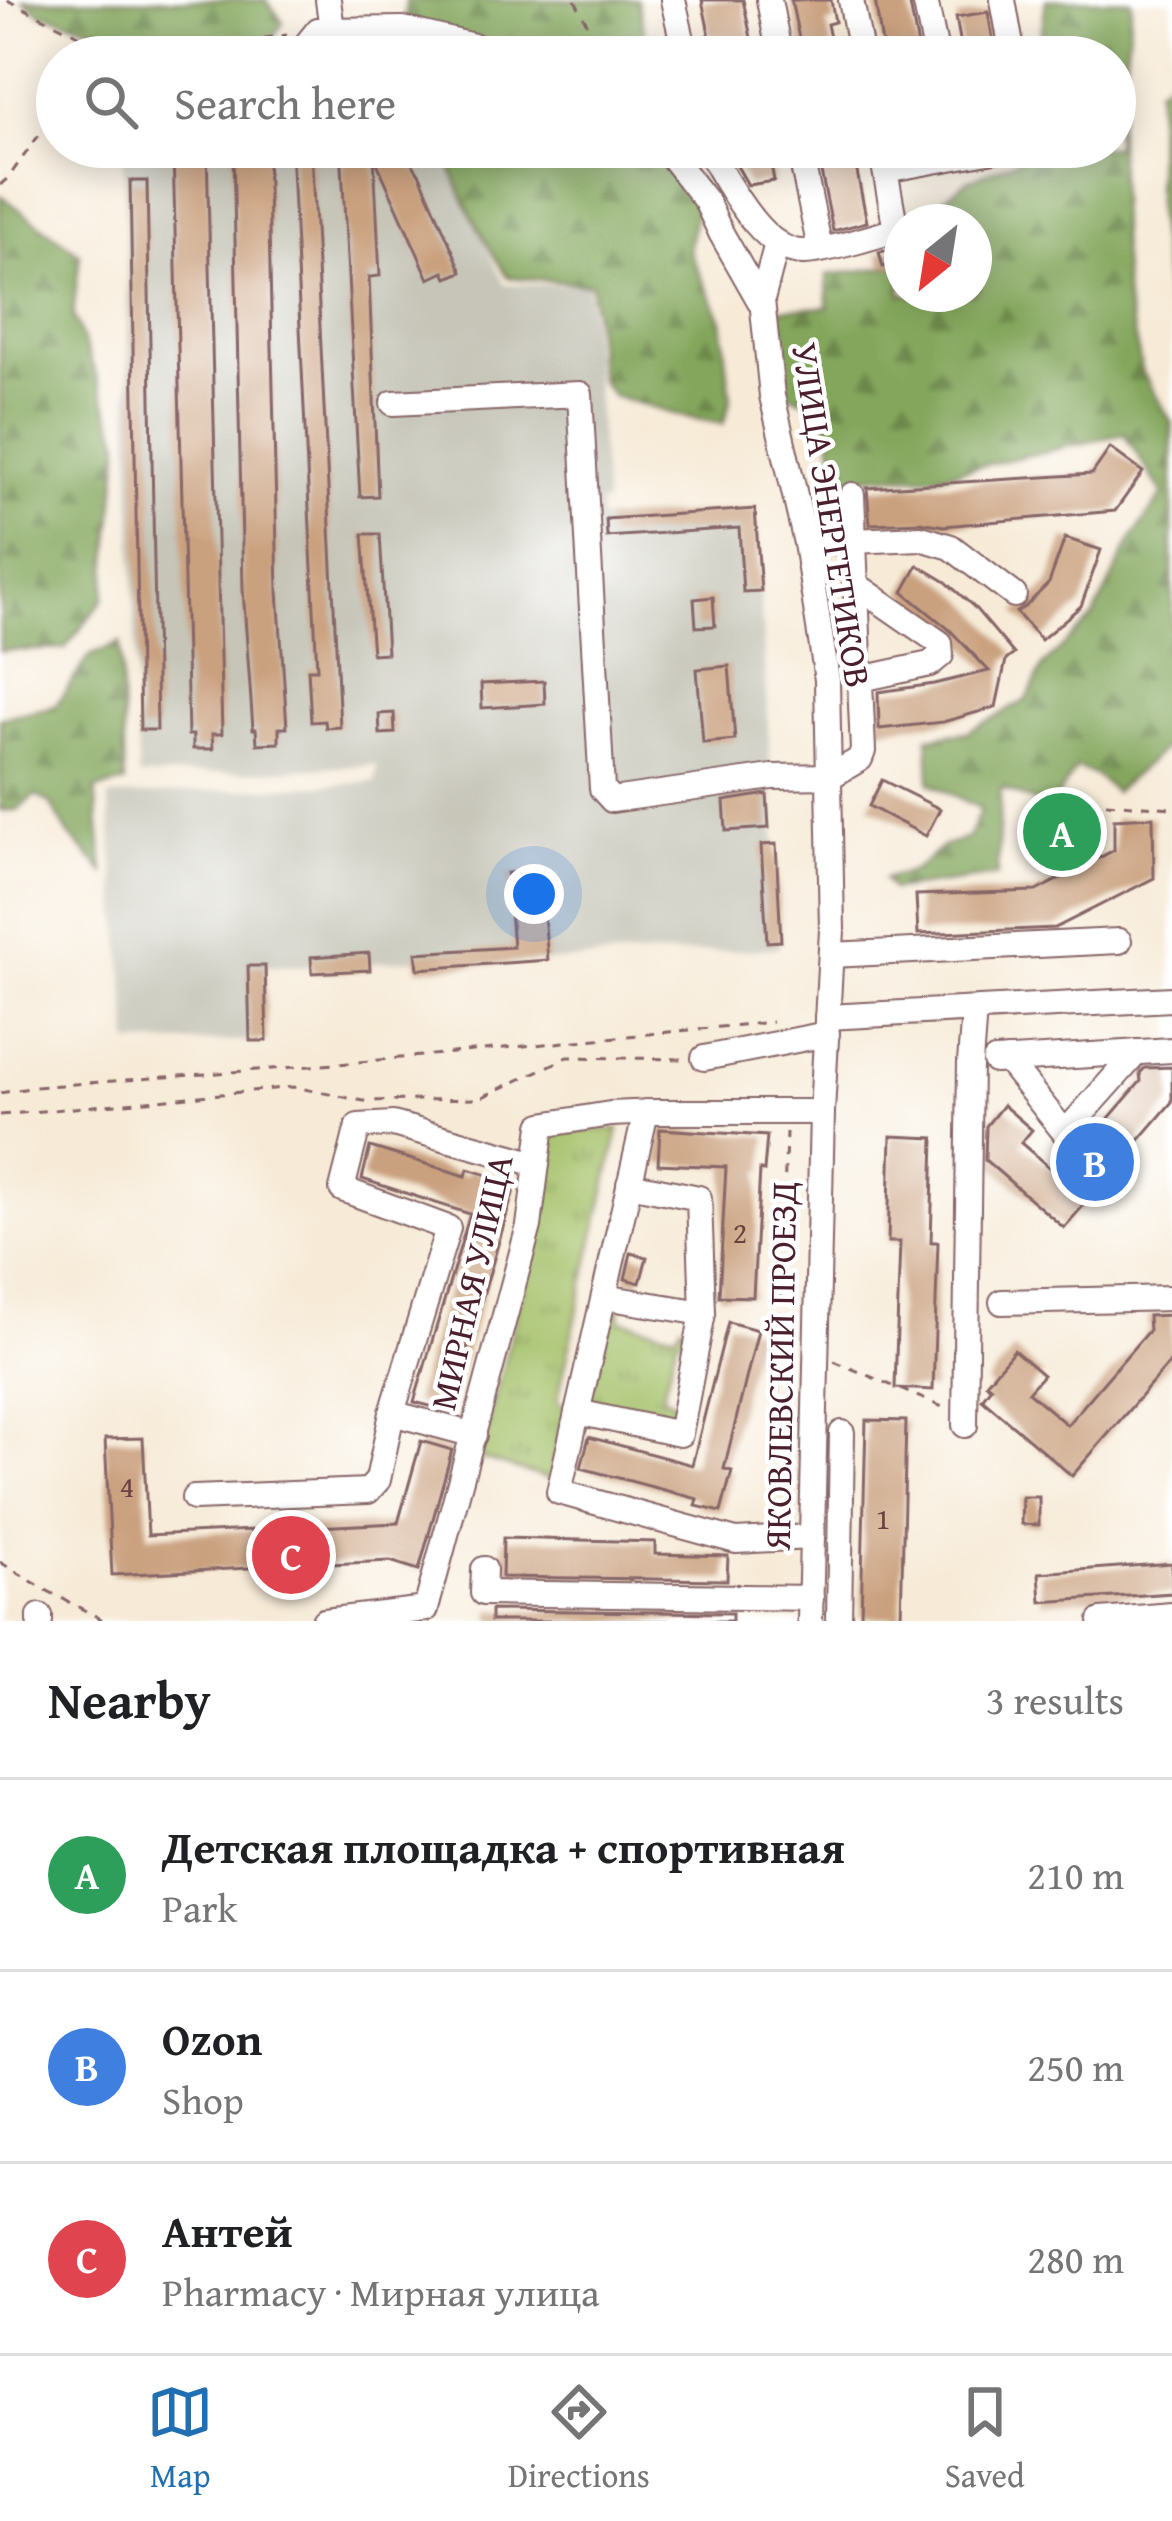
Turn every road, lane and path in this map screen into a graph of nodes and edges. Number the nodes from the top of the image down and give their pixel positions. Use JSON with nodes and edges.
{"nodes":[{"id":1,"x":7,"y":0,"type":"edge"},
{"id":2,"x":328,"y":0,"type":"edge"},
{"id":3,"x":575,"y":0,"type":"edge"},
{"id":4,"x":673,"y":0,"type":"edge"},
{"id":5,"x":769,"y":0,"type":"edge"},
{"id":6,"x":851,"y":0,"type":"edge"},
{"id":7,"x":925,"y":0,"type":"edge"},
{"id":8,"x":1004,"y":0,"type":"edge"},
{"id":9,"x":325,"y":29,"type":"junction"},
{"id":10,"x":81,"y":36,"type":"edge"},
{"id":11,"x":278,"y":36,"type":"edge"},
{"id":12,"x":317,"y":36,"type":"edge"},
{"id":13,"x":433,"y":36,"type":"edge"},
{"id":14,"x":593,"y":36,"type":"edge"},
{"id":15,"x":681,"y":36,"type":"edge"},
{"id":16,"x":776,"y":36,"type":"edge"},
{"id":17,"x":858,"y":36,"type":"edge"},
{"id":18,"x":933,"y":36,"type":"edge"},
{"id":19,"x":1010,"y":36,"type":"edge"},
{"id":20,"x":36,"y":139,"type":"edge"},
{"id":21,"x":680,"y":168,"type":"edge"},
{"id":22,"x":719,"y":168,"type":"edge"},
{"id":23,"x":803,"y":168,"type":"edge"},
{"id":24,"x":884,"y":168,"type":"edge"},
{"id":25,"x":0,"y":185,"type":"edge"},
{"id":26,"x":777,"y":243,"type":"junction"},
{"id":27,"x":820,"y":249,"type":"junction"},
{"id":28,"x":762,"y":305,"type":"junction"},
{"id":29,"x":393,"y":403,"type":"dead end"},
{"id":30,"x":852,"y":495,"type":"dead end"},
{"id":31,"x":852,"y":541,"type":"junction"},
{"id":32,"x":806,"y":543,"type":"junction"},
{"id":33,"x":855,"y":584,"type":"junction"},
{"id":34,"x":1014,"y":595,"type":"dead end"},
{"id":35,"x":861,"y":679,"type":"junction"},
{"id":36,"x":831,"y":776,"type":"junction"},
{"id":37,"x":1106,"y":803,"type":"dead end"},
{"id":38,"x":1172,"y":808,"type":"edge"},
{"id":39,"x":1119,"y":941,"type":"dead end"},
{"id":40,"x":831,"y":955,"type":"junction"},
{"id":41,"x":1172,"y":999,"type":"edge"},
{"id":42,"x":974,"y":1010,"type":"junction"},
{"id":43,"x":782,"y":1022,"type":"dead end"},
{"id":44,"x":827,"y":1026,"type":"junction"},
{"id":45,"x":1172,"y":1050,"type":"edge"},
{"id":46,"x":1137,"y":1052,"type":"junction"},
{"id":47,"x":704,"y":1058,"type":"joint"},
{"id":48,"x":1007,"y":1060,"type":"junction"},
{"id":49,"x":970,"y":1063,"type":"junction"},
{"id":50,"x":0,"y":1093,"type":"edge"},
{"id":51,"x":646,"y":1112,"type":"junction"},
{"id":52,"x":786,"y":1112,"type":"junction"},
{"id":53,"x":822,"y":1112,"type":"junction"},
{"id":54,"x":0,"y":1115,"type":"edge"},
{"id":55,"x":537,"y":1164,"type":"junction"},
{"id":56,"x":629,"y":1184,"type":"junction"},
{"id":57,"x":604,"y":1297,"type":"junction"},
{"id":58,"x":1172,"y":1298,"type":"edge"},
{"id":59,"x":1002,"y":1302,"type":"dead end"},
{"id":60,"x":703,"y":1313,"type":"junction"},
{"id":61,"x":816,"y":1354,"type":"junction"},
{"id":62,"x":577,"y":1412,"type":"junction"},
{"id":63,"x":392,"y":1413,"type":"junction"},
{"id":64,"x":965,"y":1421,"type":"joint"},
{"id":65,"x":842,"y":1432,"type":"dead end"},
{"id":66,"x":474,"y":1435,"type":"junction"},
{"id":67,"x":194,"y":1498,"type":"dead end"},
{"id":68,"x":812,"y":1537,"type":"junction"},
{"id":69,"x":774,"y":1539,"type":"junction"},
{"id":70,"x":0,"y":1562,"type":"edge"},
{"id":71,"x":440,"y":1563,"type":"junction"},
{"id":72,"x":811,"y":1610,"type":"edge"},
{"id":73,"x":1172,"y":1615,"type":"edge"},
{"id":74,"x":105,"y":1621,"type":"edge"},
{"id":75,"x":324,"y":1621,"type":"edge"},
{"id":76,"x":839,"y":1621,"type":"edge"},
{"id":77,"x":1101,"y":1621,"type":"edge"}],
"edges":[{"from":1,"to":10,"type":"path"},
{"from":2,"to":9,"type":"street"},
{"from":3,"to":14,"type":"path"},
{"from":4,"to":15,"type":"street"},
{"from":5,"to":16,"type":"street"},
{"from":6,"to":17,"type":"street"},
{"from":7,"to":18,"type":"street"},
{"from":8,"to":19,"type":"street"},
{"from":9,"to":11,"type":"path"},
{"from":9,"to":12,"type":"street"},
{"from":9,"to":13,"type":"street"},
{"from":20,"to":25,"type":"path"},
{"from":21,"to":28,"type":"street"},
{"from":22,"to":26,"type":"street"},
{"from":23,"to":27,"type":"street"},
{"from":24,"to":27,"type":"street"},
{"from":26,"to":27,"type":"street"},
{"from":26,"to":28,"type":"street","name":"УЛИЦА ЭНЕРГЕТИКОВ"},
{"from":28,"to":32,"type":"street","name":"УЛИЦА ЭНЕРГЕТИКОВ"},
{"from":29,"to":36,"type":"street"},
{"from":30,"to":31,"type":"street"},
{"from":31,"to":32,"type":"street"},
{"from":31,"to":33,"type":"street"},
{"from":31,"to":34,"type":"street"},
{"from":32,"to":36,"type":"street","name":"УЛИЦА ЭНЕРГЕТИКОВ"},
{"from":33,"to":35,"type":"street"},
{"from":33,"to":35,"type":"street"},
{"from":35,"to":36,"type":"street"},
{"from":36,"to":40,"type":"street","name":"УЛИЦА ЭНЕРГЕТИКОВ"},
{"from":37,"to":38,"type":"path"},
{"from":39,"to":40,"type":"street"},
{"from":40,"to":44,"type":"street","name":"УЛИЦА ЭНЕРГЕТИКОВ"},
{"from":41,"to":42,"type":"street"},
{"from":42,"to":44,"type":"street"},
{"from":42,"to":49,"type":"street"},
{"from":43,"to":50,"type":"path"},
{"from":44,"to":47,"type":"street"},
{"from":44,"to":53,"type":"street"},
{"from":45,"to":46,"type":"street"},
{"from":46,"to":48,"type":"street"},
{"from":46,"to":48,"type":"street"},
{"from":47,"to":54,"type":"path"},
{"from":48,"to":49,"type":"street"},
{"from":49,"to":64,"type":"street"},
{"from":51,"to":52,"type":"street","name":"МИРНАЯ УЛИЦА"},
{"from":51,"to":55,"type":"street","name":"МИРНАЯ УЛИЦА"},
{"from":51,"to":56,"type":"street"},
{"from":52,"to":53,"type":"street","name":"МИРНАЯ УЛИЦА"},
{"from":52,"to":69,"type":"path"},
{"from":53,"to":61,"type":"street","name":"ЯКОВЛЕВСКИЙ ПРОЕЗД"},
{"from":55,"to":63,"type":"street"},
{"from":55,"to":66,"type":"street","name":"МИРНАЯ УЛИЦА"},
{"from":56,"to":57,"type":"street"},
{"from":56,"to":60,"type":"street"},
{"from":57,"to":60,"type":"street"},
{"from":57,"to":62,"type":"street"},
{"from":58,"to":59,"type":"street"},
{"from":60,"to":62,"type":"street"},
{"from":61,"to":64,"type":"path"},
{"from":61,"to":68,"type":"street","name":"ЯКОВЛЕВСКИЙ ПРОЕЗД"},
{"from":62,"to":69,"type":"street"},
{"from":63,"to":66,"type":"street"},
{"from":63,"to":67,"type":"street"},
{"from":65,"to":76,"type":"street"},
{"from":66,"to":71,"type":"street","name":"МИРНАЯ УЛИЦА"},
{"from":68,"to":69,"type":"street"},
{"from":68,"to":72,"type":"street","name":"ЯКОВЛЕВСКИЙ ПРОЕЗД"},
{"from":70,"to":74,"type":"path"},
{"from":71,"to":72,"type":"street"},
{"from":71,"to":75,"type":"street","name":"МИРНАЯ УЛИЦА"},
{"from":73,"to":77,"type":"street"}]}
